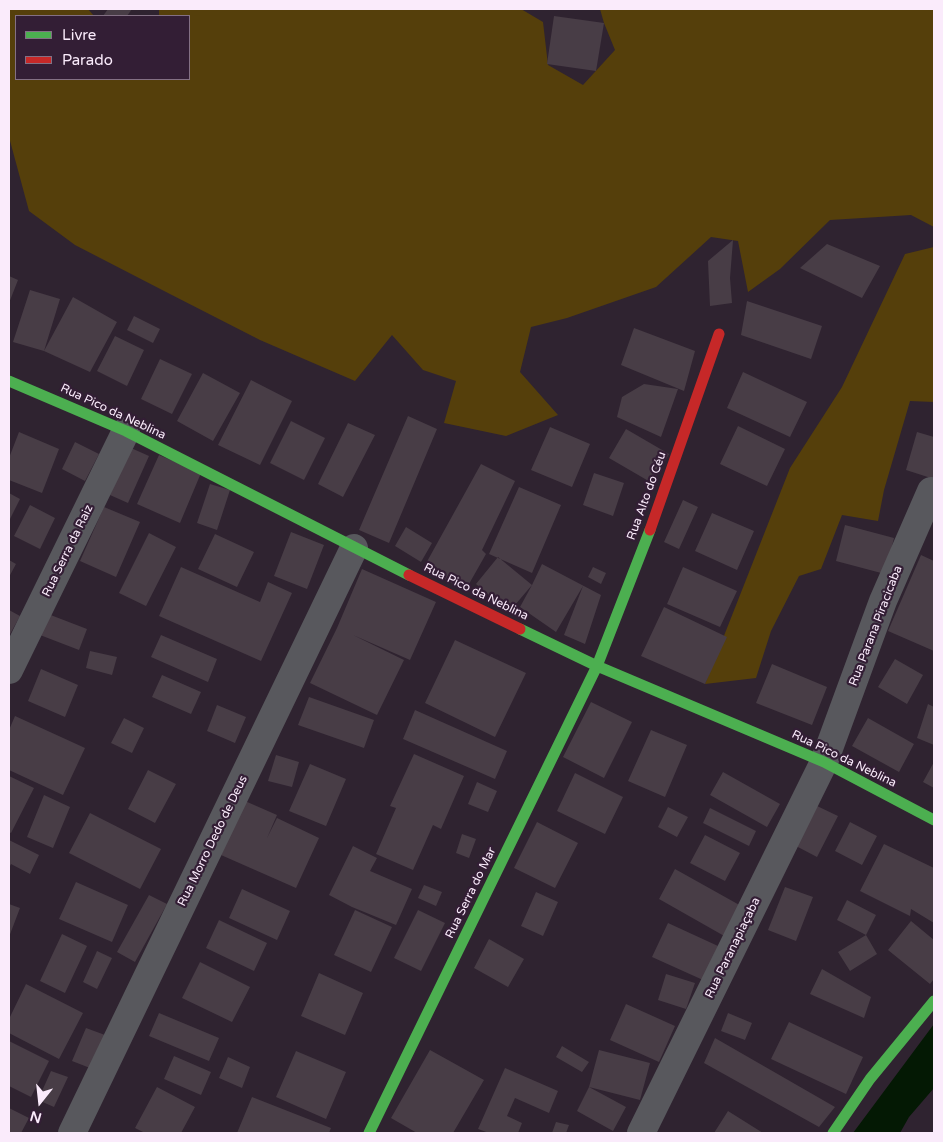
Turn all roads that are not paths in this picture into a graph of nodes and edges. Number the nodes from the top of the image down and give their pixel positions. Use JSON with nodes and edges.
{"nodes":[{"id":1,"x":719,"y":334,"type":"dead end"},
{"id":2,"x":9,"y":381,"type":"edge"},
{"id":3,"x":126,"y":431,"type":"junction"},
{"id":4,"x":931,"y":491,"type":"dead end"},
{"id":5,"x":354,"y":548,"type":"junction"},
{"id":6,"x":597,"y":666,"type":"junction"},
{"id":7,"x":9,"y":670,"type":"edge"},
{"id":8,"x":824,"y":762,"type":"junction"},
{"id":9,"x":934,"y":820,"type":"edge"},
{"id":10,"x":934,"y":1001,"type":"edge"},
{"id":11,"x":72,"y":1133,"type":"edge"},
{"id":12,"x":369,"y":1133,"type":"edge"},
{"id":13,"x":642,"y":1133,"type":"edge"},
{"id":14,"x":833,"y":1133,"type":"edge"}],
"edges":[{"from":1,"to":6,"type":"street","name":"Rua Alto do Céu"},
{"from":2,"to":3,"type":"street","name":"Rua Pico da Neblina"},
{"from":3,"to":5,"type":"street","name":"Rua Pico da Neblina"},
{"from":3,"to":7,"type":"street","name":"Rua Serra da Raiz"},
{"from":4,"to":8,"type":"street","name":"Rua Parana Piracicaba"},
{"from":5,"to":6,"type":"street","name":"Rua Pico da Neblina"},
{"from":5,"to":11,"type":"street","name":"Rua Morro Dedo de Deus"},
{"from":6,"to":8,"type":"street","name":"Rua Pico da Neblina"},
{"from":6,"to":12,"type":"street","name":"Rua Serra do Mar"},
{"from":8,"to":9,"type":"street","name":"Rua Pico da Neblina"},
{"from":8,"to":13,"type":"street","name":"Rua Paranapiaçaba"},
{"from":10,"to":14,"type":"street"}]}
